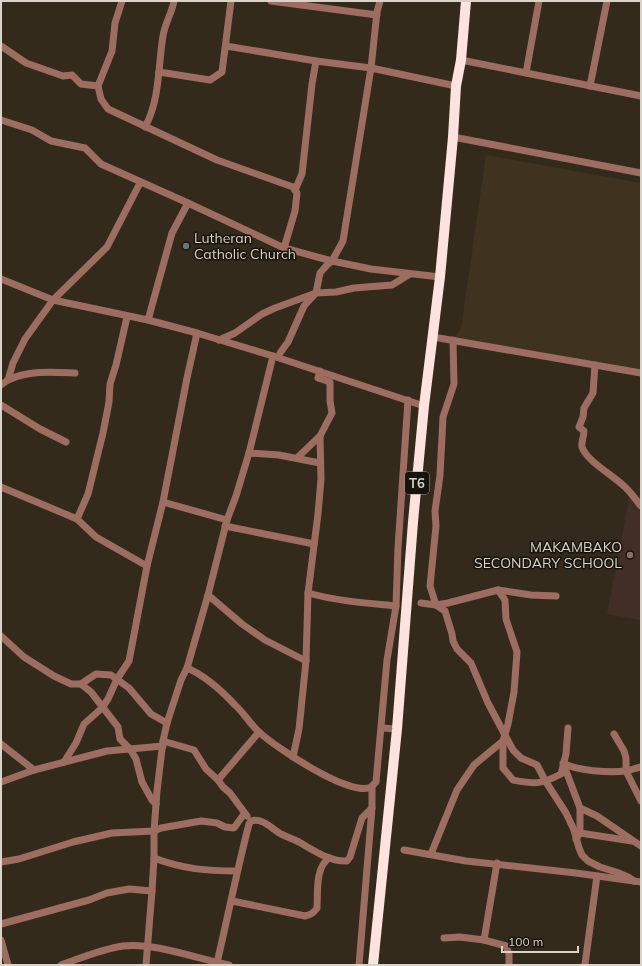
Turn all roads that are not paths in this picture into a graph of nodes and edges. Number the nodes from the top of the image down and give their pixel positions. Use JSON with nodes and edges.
{"nodes":[{"id":1,"x":122,"y":1,"type":"edge"},
{"id":2,"x":174,"y":1,"type":"edge"},
{"id":3,"x":231,"y":1,"type":"edge"},
{"id":4,"x":271,"y":1,"type":"edge"},
{"id":5,"x":380,"y":1,"type":"edge"},
{"id":6,"x":466,"y":1,"type":"edge"},
{"id":7,"x":539,"y":1,"type":"edge"},
{"id":8,"x":607,"y":1,"type":"edge"},
{"id":9,"x":377,"y":15,"type":"junction"},
{"id":10,"x":1,"y":46,"type":"edge"},
{"id":11,"x":226,"y":46,"type":"junction"},
{"id":12,"x":461,"y":60,"type":"junction"},
{"id":13,"x":316,"y":61,"type":"junction"},
{"id":14,"x":371,"y":68,"type":"junction"},
{"id":15,"x":159,"y":72,"type":"junction"},
{"id":16,"x":526,"y":73,"type":"junction"},
{"id":17,"x":98,"y":86,"type":"junction"},
{"id":18,"x":456,"y":86,"type":"junction"},
{"id":19,"x":590,"y":86,"type":"junction"},
{"id":20,"x":641,"y":96,"type":"edge"},
{"id":21,"x":1,"y":120,"type":"edge"},
{"id":22,"x":145,"y":127,"type":"junction"},
{"id":23,"x":453,"y":138,"type":"junction"},
{"id":24,"x":641,"y":172,"type":"edge"},
{"id":25,"x":140,"y":182,"type":"junction"},
{"id":26,"x":294,"y":190,"type":"junction"},
{"id":27,"x":188,"y":203,"type":"junction"},
{"id":28,"x":284,"y":248,"type":"junction"},
{"id":29,"x":332,"y":261,"type":"junction"},
{"id":30,"x":410,"y":274,"type":"junction"},
{"id":31,"x":440,"y":277,"type":"junction"},
{"id":32,"x":1,"y":279,"type":"edge"},
{"id":33,"x":316,"y":292,"type":"junction"},
{"id":34,"x":53,"y":300,"type":"junction"},
{"id":35,"x":127,"y":317,"type":"junction"},
{"id":36,"x":148,"y":320,"type":"junction"},
{"id":37,"x":197,"y":333,"type":"junction"},
{"id":38,"x":433,"y":337,"type":"junction"},
{"id":39,"x":219,"y":340,"type":"junction"},
{"id":40,"x":453,"y":340,"type":"junction"},
{"id":41,"x":277,"y":355,"type":"junction"},
{"id":42,"x":595,"y":365,"type":"junction"},
{"id":43,"x":320,"y":371,"type":"junction"},
{"id":44,"x":75,"y":373,"type":"dead end"},
{"id":45,"x":641,"y":373,"type":"edge"},
{"id":46,"x":8,"y":380,"type":"junction"},
{"id":47,"x":1,"y":386,"type":"edge"},
{"id":48,"x":408,"y":400,"type":"junction"},
{"id":49,"x":1,"y":405,"type":"edge"},
{"id":50,"x":424,"y":406,"type":"junction"},
{"id":51,"x":320,"y":436,"type":"junction"},
{"id":52,"x":66,"y":442,"type":"dead end"},
{"id":53,"x":249,"y":453,"type":"junction"},
{"id":54,"x":297,"y":458,"type":"junction"},
{"id":55,"x":320,"y":463,"type":"junction"},
{"id":56,"x":1,"y":487,"type":"edge"},
{"id":57,"x":163,"y":502,"type":"junction"},
{"id":58,"x":641,"y":506,"type":"edge"},
{"id":59,"x":77,"y":519,"type":"junction"},
{"id":60,"x":226,"y":523,"type":"junction"},
{"id":61,"x":314,"y":544,"type":"junction"},
{"id":62,"x":147,"y":566,"type":"junction"},
{"id":63,"x":498,"y":590,"type":"junction"},
{"id":64,"x":308,"y":593,"type":"junction"},
{"id":65,"x":208,"y":594,"type":"junction"},
{"id":66,"x":556,"y":596,"type":"dead end"},
{"id":67,"x":421,"y":603,"type":"dead end"},
{"id":68,"x":436,"y":604,"type":"junction"},
{"id":69,"x":396,"y":606,"type":"junction"},
{"id":70,"x":1,"y":636,"type":"edge"},
{"id":71,"x":306,"y":661,"type":"junction"},
{"id":72,"x":188,"y":668,"type":"junction"},
{"id":73,"x":117,"y":679,"type":"junction"},
{"id":74,"x":81,"y":684,"type":"junction"},
{"id":75,"x":102,"y":708,"type":"junction"},
{"id":76,"x":167,"y":723,"type":"junction"},
{"id":77,"x":382,"y":728,"type":"junction"},
{"id":78,"x":568,"y":728,"type":"dead end"},
{"id":79,"x":397,"y":729,"type":"junction"},
{"id":80,"x":259,"y":732,"type":"junction"},
{"id":81,"x":505,"y":733,"type":"junction"},
{"id":82,"x":614,"y":734,"type":"dead end"},
{"id":83,"x":502,"y":741,"type":"junction"},
{"id":84,"x":1,"y":744,"type":"edge"},
{"id":85,"x":163,"y":744,"type":"junction"},
{"id":86,"x":130,"y":749,"type":"junction"},
{"id":87,"x":293,"y":757,"type":"junction"},
{"id":88,"x":64,"y":762,"type":"junction"},
{"id":89,"x":563,"y":763,"type":"junction"},
{"id":90,"x":641,"y":767,"type":"edge"},
{"id":91,"x":34,"y":770,"type":"junction"},
{"id":92,"x":626,"y":771,"type":"junction"},
{"id":93,"x":218,"y":780,"type":"junction"},
{"id":94,"x":1,"y":782,"type":"edge"},
{"id":95,"x":546,"y":782,"type":"junction"},
{"id":96,"x":372,"y":787,"type":"junction"},
{"id":97,"x":641,"y":801,"type":"edge"},
{"id":98,"x":156,"y":804,"type":"junction"},
{"id":99,"x":372,"y":808,"type":"junction"},
{"id":100,"x":580,"y":808,"type":"junction"},
{"id":101,"x":244,"y":814,"type":"junction"},
{"id":102,"x":251,"y":820,"type":"junction"},
{"id":103,"x":154,"y":831,"type":"junction"},
{"id":104,"x":577,"y":834,"type":"junction"},
{"id":105,"x":633,"y":841,"type":"junction"},
{"id":106,"x":641,"y":842,"type":"edge"},
{"id":107,"x":641,"y":846,"type":"edge"},
{"id":108,"x":404,"y":850,"type":"dead end"},
{"id":109,"x":431,"y":854,"type":"junction"},
{"id":110,"x":154,"y":858,"type":"junction"},
{"id":111,"x":329,"y":858,"type":"junction"},
{"id":112,"x":1,"y":862,"type":"edge"},
{"id":113,"x":497,"y":863,"type":"junction"},
{"id":114,"x":237,"y":871,"type":"junction"},
{"id":115,"x":598,"y":876,"type":"junction"},
{"id":116,"x":638,"y":882,"type":"edge"},
{"id":117,"x":152,"y":891,"type":"junction"},
{"id":118,"x":232,"y":900,"type":"junction"},
{"id":119,"x":1,"y":924,"type":"edge"},
{"id":120,"x":444,"y":938,"type":"dead end"},
{"id":121,"x":1,"y":940,"type":"edge"},
{"id":122,"x":484,"y":940,"type":"junction"},
{"id":123,"x":147,"y":946,"type":"junction"},
{"id":124,"x":217,"y":963,"type":"junction"},
{"id":125,"x":585,"y":964,"type":"dead end"},
{"id":126,"x":8,"y":965,"type":"edge"},
{"id":127,"x":61,"y":965,"type":"edge"},
{"id":128,"x":146,"y":965,"type":"edge"},
{"id":129,"x":229,"y":965,"type":"edge"},
{"id":130,"x":359,"y":965,"type":"edge"},
{"id":131,"x":373,"y":965,"type":"edge"},
{"id":132,"x":509,"y":965,"type":"edge"}],
"edges":[{"from":1,"to":17,"type":"street"},
{"from":2,"to":15,"type":"street"},
{"from":3,"to":11,"type":"street"},
{"from":4,"to":9,"type":"street"},
{"from":5,"to":9,"type":"street"},
{"from":6,"to":12,"type":"highway","number":"T6"},
{"from":7,"to":16,"type":"street"},
{"from":8,"to":19,"type":"street"},
{"from":9,"to":14,"type":"street"},
{"from":10,"to":17,"type":"street"},
{"from":11,"to":13,"type":"street"},
{"from":11,"to":15,"type":"street"},
{"from":12,"to":16,"type":"street"},
{"from":12,"to":18,"type":"highway","number":"T6"},
{"from":13,"to":14,"type":"street"},
{"from":13,"to":26,"type":"street"},
{"from":14,"to":18,"type":"street"},
{"from":14,"to":29,"type":"street"},
{"from":15,"to":22,"type":"street"},
{"from":16,"to":19,"type":"street"},
{"from":17,"to":22,"type":"street"},
{"from":18,"to":23,"type":"highway","number":"T6"},
{"from":19,"to":20,"type":"street"},
{"from":21,"to":25,"type":"street"},
{"from":22,"to":26,"type":"street"},
{"from":23,"to":24,"type":"street"},
{"from":23,"to":31,"type":"highway","number":"T6"},
{"from":25,"to":27,"type":"street"},
{"from":25,"to":34,"type":"street"},
{"from":26,"to":28,"type":"street"},
{"from":27,"to":28,"type":"street"},
{"from":27,"to":36,"type":"street"},
{"from":28,"to":29,"type":"street"},
{"from":29,"to":30,"type":"street"},
{"from":29,"to":33,"type":"street"},
{"from":30,"to":31,"type":"street"},
{"from":30,"to":33,"type":"street"},
{"from":31,"to":38,"type":"highway","number":"T6"},
{"from":32,"to":34,"type":"street"},
{"from":33,"to":39,"type":"street"},
{"from":33,"to":41,"type":"street"},
{"from":34,"to":35,"type":"street"},
{"from":34,"to":46,"type":"street"},
{"from":35,"to":36,"type":"street"},
{"from":35,"to":59,"type":"street"},
{"from":36,"to":37,"type":"street"},
{"from":37,"to":39,"type":"street"},
{"from":37,"to":57,"type":"street"},
{"from":38,"to":40,"type":"street"},
{"from":38,"to":50,"type":"highway","number":"T6"},
{"from":39,"to":41,"type":"street"},
{"from":40,"to":42,"type":"street"},
{"from":40,"to":68,"type":"street"},
{"from":41,"to":43,"type":"street"},
{"from":41,"to":53,"type":"street"},
{"from":42,"to":45,"type":"street"},
{"from":42,"to":58,"type":"street"},
{"from":43,"to":48,"type":"street"},
{"from":43,"to":51,"type":"street"},
{"from":44,"to":46,"type":"street"},
{"from":46,"to":47,"type":"street"},
{"from":48,"to":50,"type":"street"},
{"from":48,"to":69,"type":"street"},
{"from":49,"to":52,"type":"street"},
{"from":50,"to":79,"type":"highway","number":"T6"},
{"from":51,"to":54,"type":"street"},
{"from":51,"to":55,"type":"street"},
{"from":53,"to":54,"type":"street"},
{"from":53,"to":60,"type":"street"},
{"from":54,"to":55,"type":"street"},
{"from":55,"to":61,"type":"street"},
{"from":56,"to":59,"type":"street"},
{"from":57,"to":60,"type":"street"},
{"from":57,"to":62,"type":"street"},
{"from":59,"to":62,"type":"street"},
{"from":60,"to":61,"type":"street"},
{"from":60,"to":65,"type":"street"},
{"from":61,"to":64,"type":"street"},
{"from":62,"to":73,"type":"street"},
{"from":63,"to":66,"type":"street"},
{"from":63,"to":68,"type":"street"},
{"from":63,"to":81,"type":"street"},
{"from":64,"to":69,"type":"street"},
{"from":64,"to":71,"type":"street"},
{"from":65,"to":71,"type":"street"},
{"from":65,"to":72,"type":"street"},
{"from":67,"to":68,"type":"street"},
{"from":68,"to":81,"type":"street"},
{"from":69,"to":77,"type":"street"},
{"from":70,"to":74,"type":"street"},
{"from":71,"to":87,"type":"street"},
{"from":72,"to":76,"type":"street"},
{"from":72,"to":80,"type":"street"},
{"from":73,"to":74,"type":"street"},
{"from":73,"to":75,"type":"street"},
{"from":73,"to":76,"type":"street"},
{"from":74,"to":75,"type":"street"},
{"from":75,"to":86,"type":"street"},
{"from":75,"to":88,"type":"street"},
{"from":76,"to":85,"type":"street"},
{"from":77,"to":79,"type":"street"},
{"from":77,"to":96,"type":"street"},
{"from":78,"to":89,"type":"street"},
{"from":79,"to":131,"type":"highway","number":"T6"},
{"from":80,"to":87,"type":"street"},
{"from":80,"to":93,"type":"street"},
{"from":81,"to":83,"type":"street"},
{"from":81,"to":95,"type":"street"},
{"from":82,"to":92,"type":"street"},
{"from":83,"to":95,"type":"street"},
{"from":83,"to":109,"type":"street"},
{"from":84,"to":91,"type":"street"},
{"from":85,"to":86,"type":"street"},
{"from":85,"to":93,"type":"street"},
{"from":85,"to":98,"type":"street"},
{"from":86,"to":88,"type":"street"},
{"from":86,"to":98,"type":"street"},
{"from":87,"to":96,"type":"street"},
{"from":88,"to":91,"type":"street"},
{"from":89,"to":92,"type":"street"},
{"from":89,"to":95,"type":"street"},
{"from":89,"to":100,"type":"street"},
{"from":90,"to":92,"type":"street"},
{"from":91,"to":94,"type":"street"},
{"from":92,"to":97,"type":"street"},
{"from":93,"to":101,"type":"street"},
{"from":95,"to":104,"type":"street"},
{"from":96,"to":99,"type":"street"},
{"from":98,"to":103,"type":"street"},
{"from":99,"to":111,"type":"street"},
{"from":99,"to":130,"type":"street"},
{"from":100,"to":104,"type":"street"},
{"from":100,"to":105,"type":"street"},
{"from":101,"to":102,"type":"street"},
{"from":101,"to":103,"type":"street"},
{"from":102,"to":111,"type":"street"},
{"from":102,"to":114,"type":"street"},
{"from":103,"to":110,"type":"street"},
{"from":103,"to":112,"type":"street"},
{"from":104,"to":105,"type":"street"},
{"from":104,"to":116,"type":"street"},
{"from":105,"to":106,"type":"street"},
{"from":105,"to":107,"type":"street"},
{"from":108,"to":109,"type":"street"},
{"from":109,"to":113,"type":"street"},
{"from":110,"to":114,"type":"street"},
{"from":110,"to":117,"type":"street"},
{"from":111,"to":118,"type":"street"},
{"from":113,"to":115,"type":"street"},
{"from":113,"to":122,"type":"street"},
{"from":114,"to":118,"type":"street"},
{"from":115,"to":116,"type":"street"},
{"from":115,"to":125,"type":"street"},
{"from":117,"to":119,"type":"street"},
{"from":117,"to":123,"type":"street"},
{"from":118,"to":124,"type":"street"},
{"from":120,"to":122,"type":"street"},
{"from":121,"to":126,"type":"street"},
{"from":122,"to":132,"type":"street"},
{"from":123,"to":124,"type":"street"},
{"from":123,"to":127,"type":"street"},
{"from":123,"to":128,"type":"street"},
{"from":124,"to":129,"type":"street"}]}
